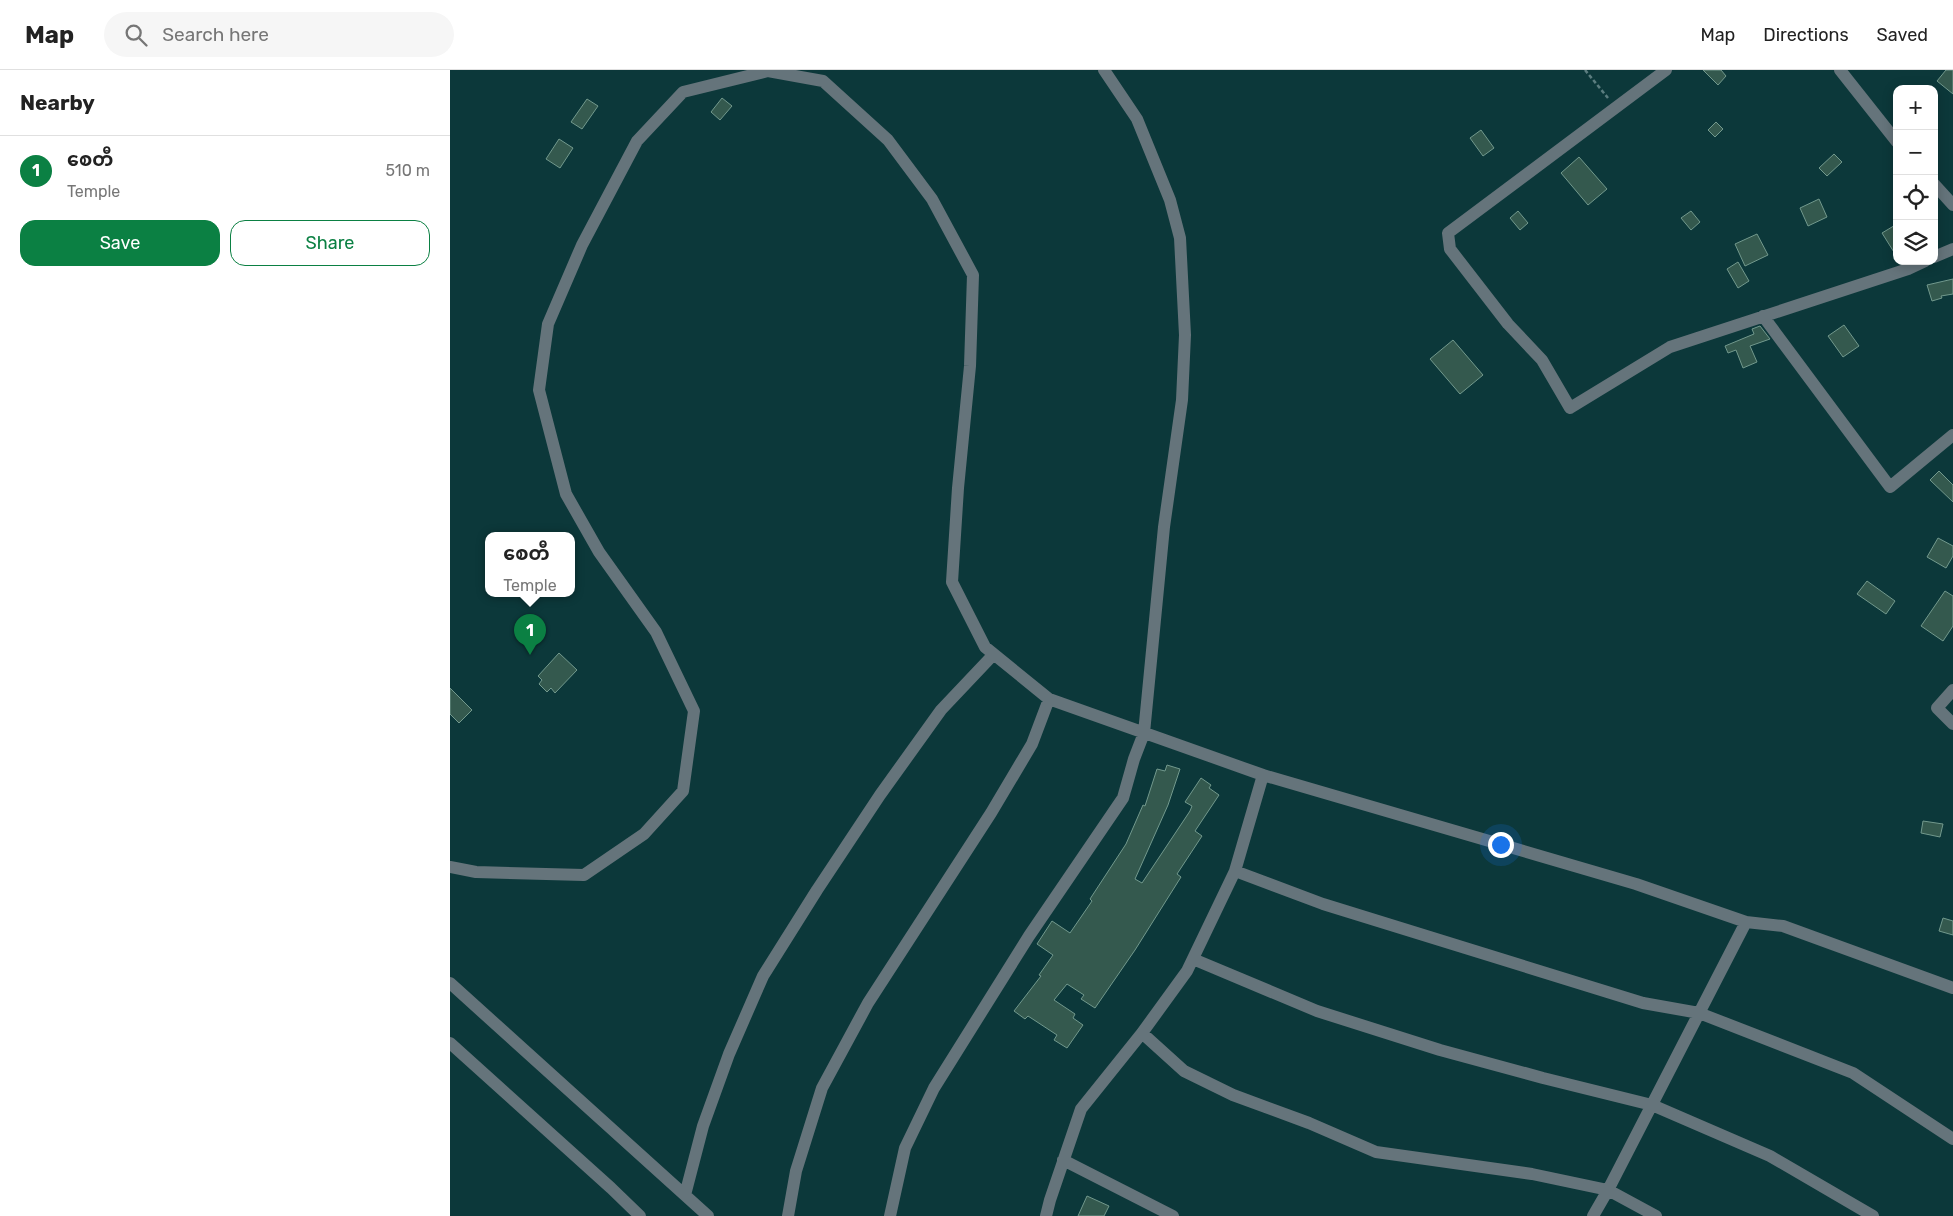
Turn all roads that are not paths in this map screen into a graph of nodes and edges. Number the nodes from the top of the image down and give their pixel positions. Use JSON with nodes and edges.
{"nodes":[{"id":1,"x":768,"y":70,"type":"edge"},
{"id":2,"x":1104,"y":70,"type":"edge"},
{"id":3,"x":1666,"y":70,"type":"edge"},
{"id":4,"x":1840,"y":70,"type":"edge"},
{"id":5,"x":1893,"y":137,"type":"edge"},
{"id":6,"x":1938,"y":188,"type":"edge"},
{"id":7,"x":1953,"y":205,"type":"edge"},
{"id":8,"x":1953,"y":249,"type":"edge"},
{"id":9,"x":1938,"y":255,"type":"edge"},
{"id":10,"x":1916,"y":265,"type":"edge"},
{"id":11,"x":1763,"y":316,"type":"junction"},
{"id":12,"x":1953,"y":435,"type":"edge"},
{"id":13,"x":994,"y":654,"type":"junction"},
{"id":14,"x":1953,"y":690,"type":"edge"},
{"id":15,"x":1049,"y":699,"type":"junction"},
{"id":16,"x":1953,"y":724,"type":"edge"},
{"id":17,"x":1144,"y":733,"type":"junction"},
{"id":18,"x":1263,"y":775,"type":"junction"},
{"id":19,"x":450,"y":867,"type":"edge"},
{"id":20,"x":1235,"y":870,"type":"junction"},
{"id":21,"x":1746,"y":922,"type":"junction"},
{"id":22,"x":1193,"y":959,"type":"junction"},
{"id":23,"x":450,"y":983,"type":"edge"},
{"id":24,"x":1953,"y":988,"type":"edge"},
{"id":25,"x":1699,"y":1013,"type":"junction"},
{"id":26,"x":1142,"y":1034,"type":"junction"},
{"id":27,"x":450,"y":1043,"type":"edge"},
{"id":28,"x":1652,"y":1105,"type":"junction"},
{"id":29,"x":1953,"y":1139,"type":"edge"},
{"id":30,"x":1063,"y":1160,"type":"junction"},
{"id":31,"x":1608,"y":1190,"type":"junction"},
{"id":32,"x":685,"y":1196,"type":"junction"},
{"id":33,"x":640,"y":1216,"type":"edge"},
{"id":34,"x":708,"y":1216,"type":"edge"},
{"id":35,"x":788,"y":1216,"type":"edge"},
{"id":36,"x":890,"y":1216,"type":"edge"},
{"id":37,"x":1046,"y":1216,"type":"edge"},
{"id":38,"x":1173,"y":1216,"type":"edge"},
{"id":39,"x":1593,"y":1216,"type":"edge"},
{"id":40,"x":1656,"y":1216,"type":"edge"},
{"id":41,"x":1873,"y":1216,"type":"edge"}],
"edges":[{"from":1,"to":13,"type":"street"},
{"from":1,"to":19,"type":"street"},
{"from":2,"to":17,"type":"street"},
{"from":3,"to":11,"type":"street"},
{"from":4,"to":5,"type":"street"},
{"from":6,"to":7,"type":"street"},
{"from":8,"to":9,"type":"street"},
{"from":10,"to":11,"type":"street"},
{"from":11,"to":12,"type":"street"},
{"from":13,"to":15,"type":"street"},
{"from":13,"to":32,"type":"street"},
{"from":14,"to":16,"type":"street"},
{"from":15,"to":17,"type":"street"},
{"from":15,"to":35,"type":"street"},
{"from":17,"to":18,"type":"street"},
{"from":17,"to":36,"type":"street"},
{"from":18,"to":20,"type":"street"},
{"from":18,"to":21,"type":"street"},
{"from":20,"to":22,"type":"street"},
{"from":20,"to":25,"type":"street"},
{"from":21,"to":24,"type":"street"},
{"from":21,"to":25,"type":"street"},
{"from":22,"to":26,"type":"street"},
{"from":22,"to":28,"type":"street"},
{"from":23,"to":32,"type":"street"},
{"from":25,"to":28,"type":"street"},
{"from":25,"to":29,"type":"street"},
{"from":26,"to":30,"type":"street"},
{"from":26,"to":31,"type":"street"},
{"from":27,"to":33,"type":"street"},
{"from":28,"to":31,"type":"street"},
{"from":28,"to":41,"type":"street"},
{"from":30,"to":37,"type":"street"},
{"from":30,"to":38,"type":"street"},
{"from":31,"to":39,"type":"street"},
{"from":31,"to":40,"type":"street"},
{"from":32,"to":34,"type":"street"}]}
